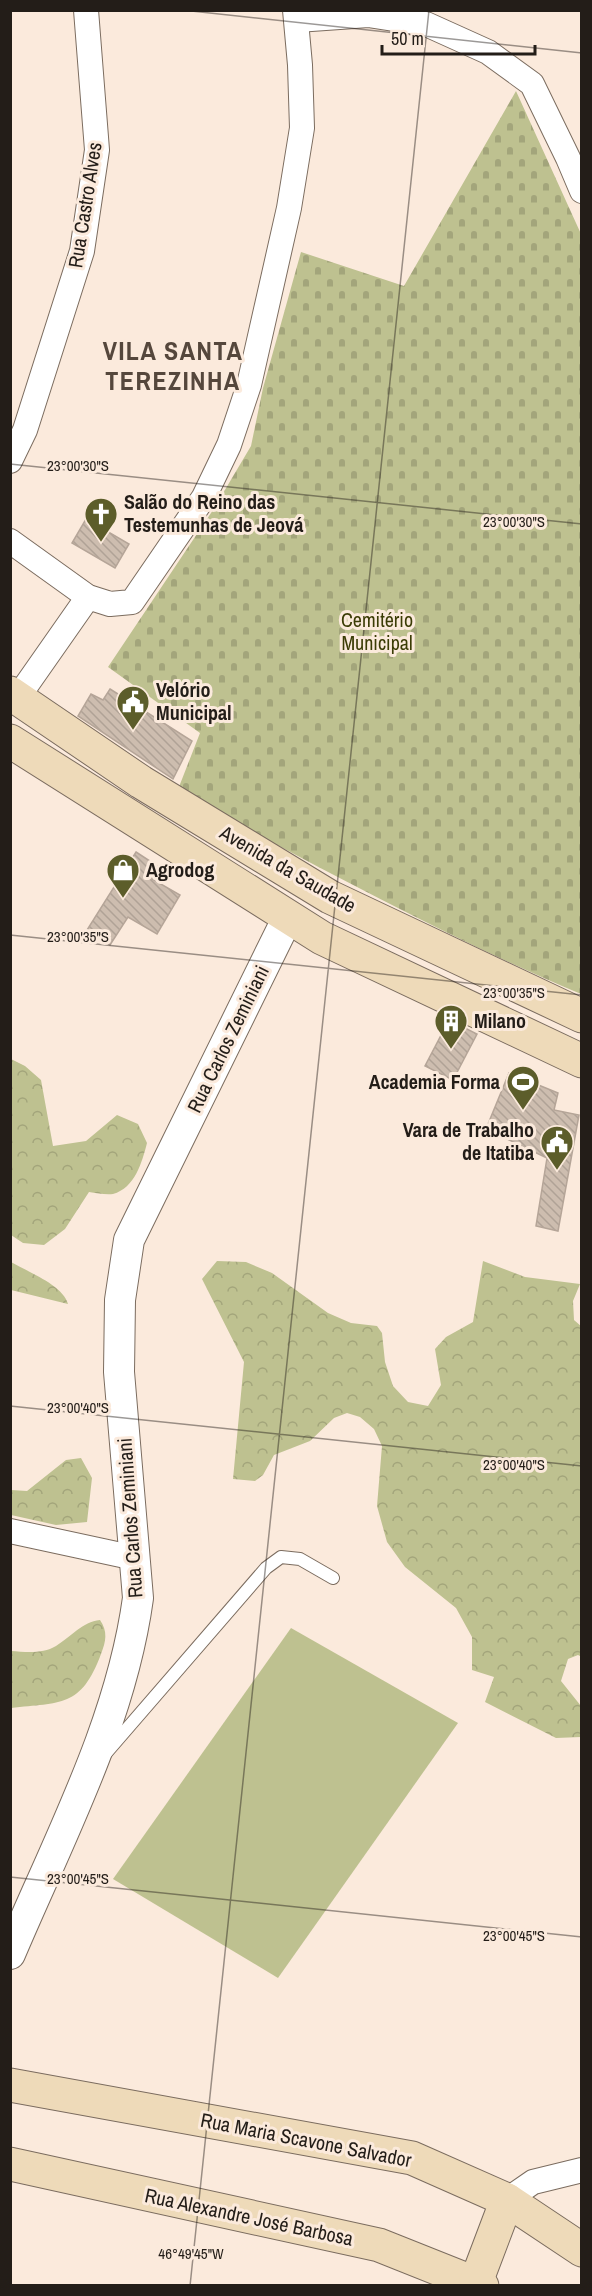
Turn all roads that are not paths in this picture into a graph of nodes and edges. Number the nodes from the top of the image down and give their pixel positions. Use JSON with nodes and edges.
{"nodes":[{"id":1,"x":86,"y":10,"type":"edge"},
{"id":2,"x":296,"y":15,"type":"edge"},
{"id":3,"x":582,"y":190,"type":"edge"},
{"id":4,"x":10,"y":461,"type":"edge"},
{"id":5,"x":10,"y":541,"type":"edge"},
{"id":6,"x":88,"y":597,"type":"junction"},
{"id":7,"x":14,"y":695,"type":"edge"},
{"id":8,"x":10,"y":741,"type":"edge"},
{"id":9,"x":288,"y":917,"type":"junction"},
{"id":10,"x":552,"y":1002,"type":"junction"},
{"id":11,"x":582,"y":1016,"type":"edge"},
{"id":12,"x":530,"y":1036,"type":"junction"},
{"id":13,"x":582,"y":1061,"type":"edge"},
{"id":14,"x":10,"y":1531,"type":"edge"},
{"id":15,"x":135,"y":1558,"type":"junction"},
{"id":16,"x":333,"y":1578,"type":"dead end"},
{"id":17,"x":89,"y":1773,"type":"junction"},
{"id":18,"x":10,"y":1954,"type":"edge"},
{"id":19,"x":10,"y":2085,"type":"edge"},
{"id":20,"x":10,"y":2164,"type":"edge"},
{"id":21,"x":582,"y":2170,"type":"edge"},
{"id":22,"x":507,"y":2200,"type":"junction"},
{"id":23,"x":582,"y":2250,"type":"edge"},
{"id":24,"x":479,"y":2284,"type":"edge"}],
"edges":[{"from":1,"to":4,"type":"street","name":"Rua Castro Alves"},
{"from":2,"to":3,"type":"street"},
{"from":2,"to":6,"type":"street"},
{"from":5,"to":6,"type":"street"},
{"from":6,"to":7,"type":"street"},
{"from":7,"to":10,"type":"main road","name":"Avenida da Saudade"},
{"from":8,"to":9,"type":"main road","name":"Avenida da Saudade"},
{"from":9,"to":12,"type":"main road","name":"Avenida da Saudade"},
{"from":9,"to":15,"type":"street","name":"Rua Carlos Zeminiani"},
{"from":10,"to":11,"type":"main road","name":"Avenida da Saudade"},
{"from":10,"to":12,"type":"main road"},
{"from":12,"to":13,"type":"main road","name":"Avenida da Saudade"},
{"from":14,"to":15,"type":"street"},
{"from":15,"to":17,"type":"street","name":"Rua Carlos Zeminiani"},
{"from":16,"to":17,"type":"lane"},
{"from":17,"to":18,"type":"street","name":"Rua Carlos Zeminiani"},
{"from":19,"to":22,"type":"main road","name":"Rua Maria Scavone Salvador"},
{"from":20,"to":24,"type":"main road","name":"Rua Alexandre José Barbosa"},
{"from":21,"to":22,"type":"street"},
{"from":22,"to":23,"type":"main road","name":"Rua Maria Scavone Salvador"},
{"from":22,"to":24,"type":"main road"}]}
